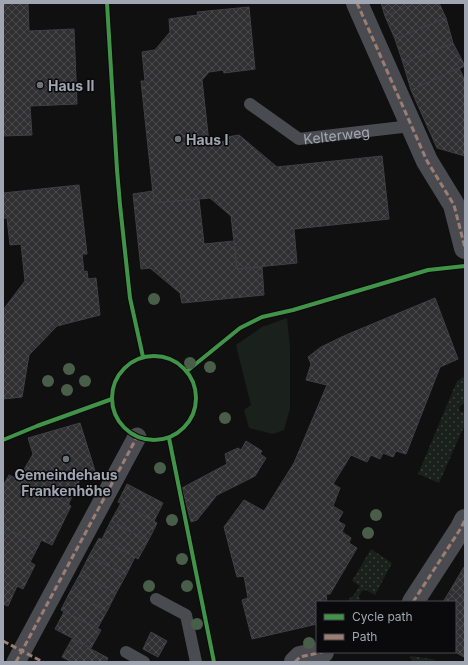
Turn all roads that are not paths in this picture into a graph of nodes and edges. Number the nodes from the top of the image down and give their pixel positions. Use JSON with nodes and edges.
{"nodes":[{"id":1,"x":357,"y":3,"type":"edge"},
{"id":2,"x":250,"y":104,"type":"dead end"},
{"id":3,"x":410,"y":126,"type":"junction"},
{"id":4,"x":459,"y":207,"type":"edge"},
{"id":5,"x":465,"y":248,"type":"edge"},
{"id":6,"x":137,"y":437,"type":"dead end"},
{"id":7,"x":465,"y":520,"type":"edge"},
{"id":8,"x":156,"y":599,"type":"dead end"},
{"id":9,"x":414,"y":601,"type":"edge"},
{"id":10,"x":126,"y":652,"type":"dead end"},
{"id":11,"x":318,"y":653,"type":"edge"},
{"id":12,"x":19,"y":657,"type":"edge"},
{"id":13,"x":144,"y":662,"type":"edge"},
{"id":14,"x":196,"y":662,"type":"edge"},
{"id":15,"x":295,"y":662,"type":"edge"}],
"edges":[{"from":1,"to":3,"type":"street"},
{"from":2,"to":3,"type":"lane","name":"Kelterweg"},
{"from":3,"to":4,"type":"street"},
{"from":4,"to":5,"type":"street"},
{"from":6,"to":12,"type":"street"},
{"from":7,"to":9,"type":"street"},
{"from":8,"to":14,"type":"lane"},
{"from":10,"to":13,"type":"lane"},
{"from":11,"to":15,"type":"street"}]}
